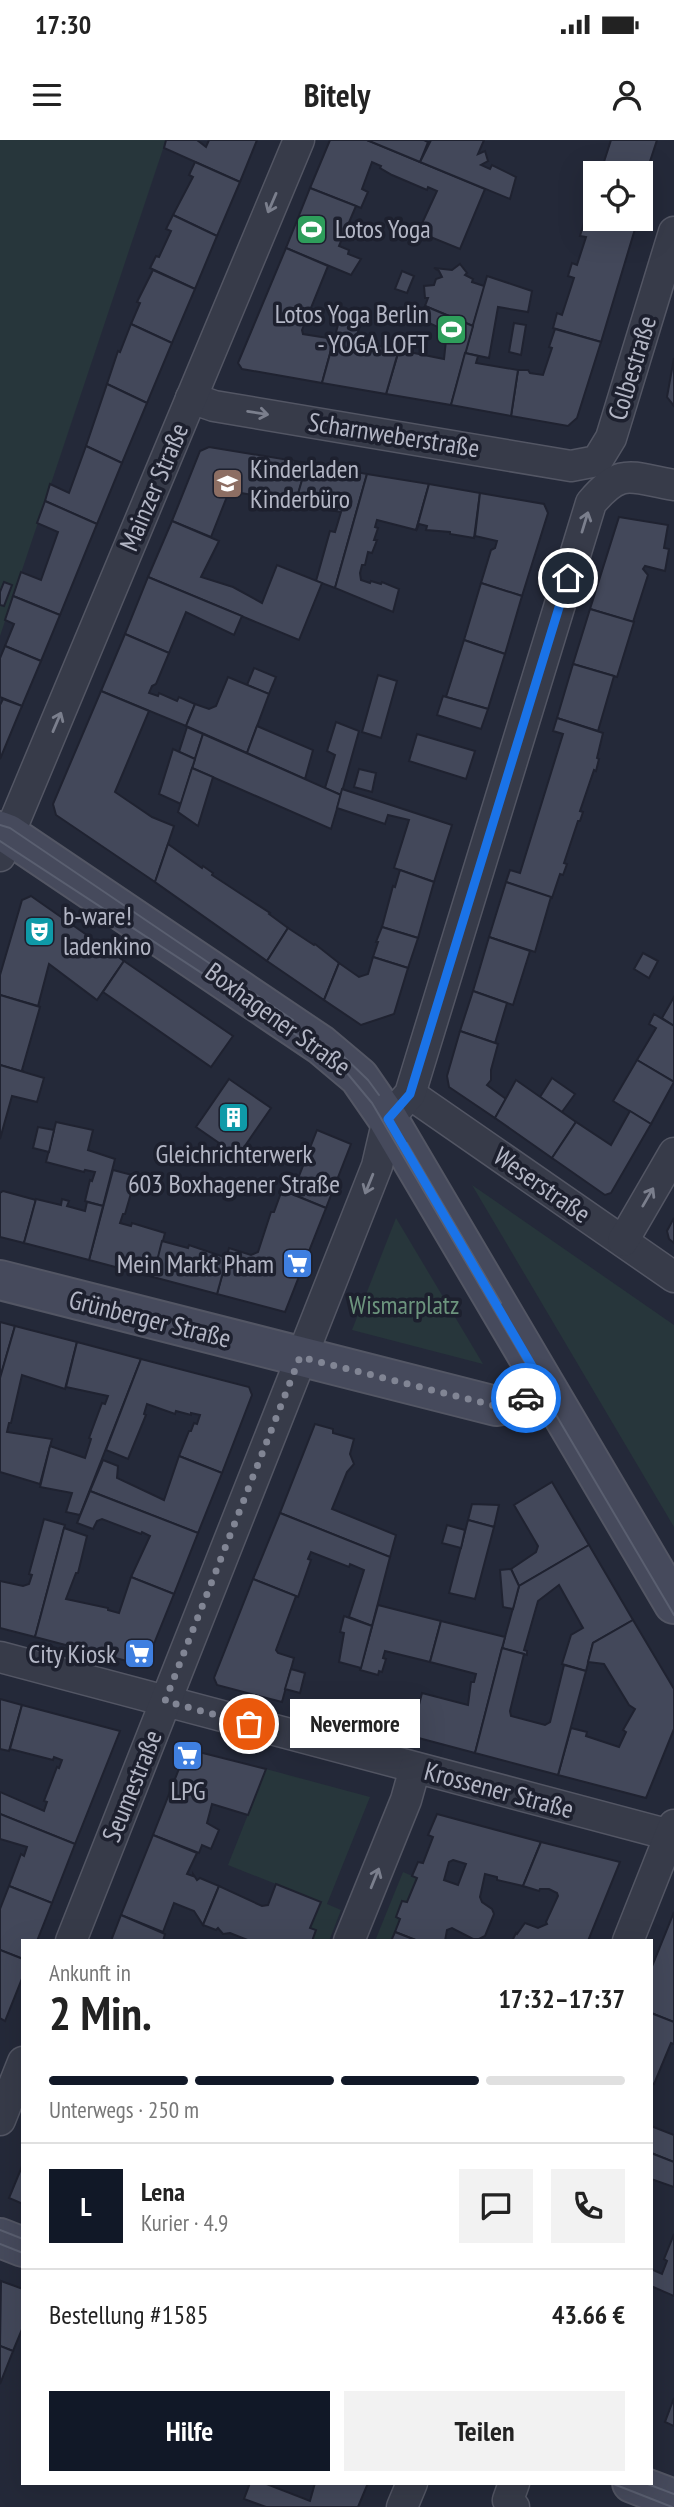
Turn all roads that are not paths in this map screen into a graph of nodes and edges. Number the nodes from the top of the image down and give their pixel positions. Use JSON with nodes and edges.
{"nodes":[{"id":1,"x":299,"y":140,"type":"edge"},
{"id":2,"x":674,"y":232,"type":"edge"},
{"id":3,"x":191,"y":398,"type":"junction"},
{"id":4,"x":601,"y":473,"type":"junction"},
{"id":5,"x":674,"y":485,"type":"edge"},
{"id":6,"x":3,"y":840,"type":"edge"},
{"id":7,"x":399,"y":1106,"type":"junction"},
{"id":8,"x":674,"y":1153,"type":"edge"},
{"id":9,"x":622,"y":1241,"type":"junction"},
{"id":10,"x":674,"y":1277,"type":"edge"},
{"id":11,"x":0,"y":1280,"type":"edge"},
{"id":12,"x":300,"y":1357,"type":"junction"},
{"id":13,"x":546,"y":1390,"type":"junction"},
{"id":14,"x":674,"y":1604,"type":"edge"},
{"id":15,"x":0,"y":1657,"type":"edge"},
{"id":16,"x":165,"y":1701,"type":"junction"},
{"id":17,"x":415,"y":1768,"type":"junction"},
{"id":18,"x":673,"y":1832,"type":"edge"},
{"id":19,"x":72,"y":1939,"type":"edge"},
{"id":20,"x":350,"y":1939,"type":"edge"},
{"id":21,"x":629,"y":1939,"type":"edge"},
{"id":22,"x":21,"y":2067,"type":"edge"},
{"id":23,"x":0,"y":2120,"type":"edge"},
{"id":24,"x":0,"y":2238,"type":"edge"},
{"id":25,"x":21,"y":2246,"type":"edge"},
{"id":26,"x":411,"y":2485,"type":"edge"},
{"id":27,"x":513,"y":2485,"type":"edge"},
{"id":28,"x":637,"y":2485,"type":"edge"},
{"id":29,"x":674,"y":2499,"type":"edge"},
{"id":30,"x":402,"y":2507,"type":"edge"},
{"id":31,"x":513,"y":2507,"type":"edge"}],
"edges":[{"from":1,"to":3,"type":"street","name":"Mainzer Straße","one_way":true},
{"from":2,"to":4,"type":"street","name":"Colbestraße"},
{"from":3,"to":4,"type":"street","name":"Scharnweberstraße","one_way":true},
{"from":6,"to":3,"type":"street","name":"Mainzer Straße","one_way":true},
{"from":4,"to":5,"type":"street","name":"Scharnweberstraße"},
{"from":7,"to":4,"type":"street","name":"Colbestraße","one_way":true},
{"from":6,"to":7,"type":"street","name":"Boxhagener Straße"},
{"from":7,"to":9,"type":"street","name":"Weserstraße"},
{"from":7,"to":12,"type":"street","one_way":true},
{"from":7,"to":13,"type":"street","name":"Boxhagener Straße"},
{"from":9,"to":8,"type":"street","one_way":true},
{"from":9,"to":10,"type":"street","name":"Weserstraße"},
{"from":11,"to":12,"type":"street","name":"Grünberger Straße"},
{"from":12,"to":13,"type":"street"},
{"from":12,"to":16,"type":"street","name":"Seumestraße"},
{"from":13,"to":14,"type":"street","name":"Boxhagener Straße"},
{"from":15,"to":16,"type":"street","name":"Krossener Straße"},
{"from":16,"to":17,"type":"street","name":"Krossener Straße"},
{"from":16,"to":19,"type":"street","name":"Seumestraße"},
{"from":17,"to":18,"type":"street","name":"Krossener Straße"},
{"from":20,"to":17,"type":"street","one_way":true},
{"from":18,"to":21,"type":"street"},
{"from":22,"to":23,"type":"street"},
{"from":24,"to":25,"type":"street"},
{"from":26,"to":30,"type":"street"},
{"from":27,"to":31,"type":"street"},
{"from":28,"to":29,"type":"street"}]}
